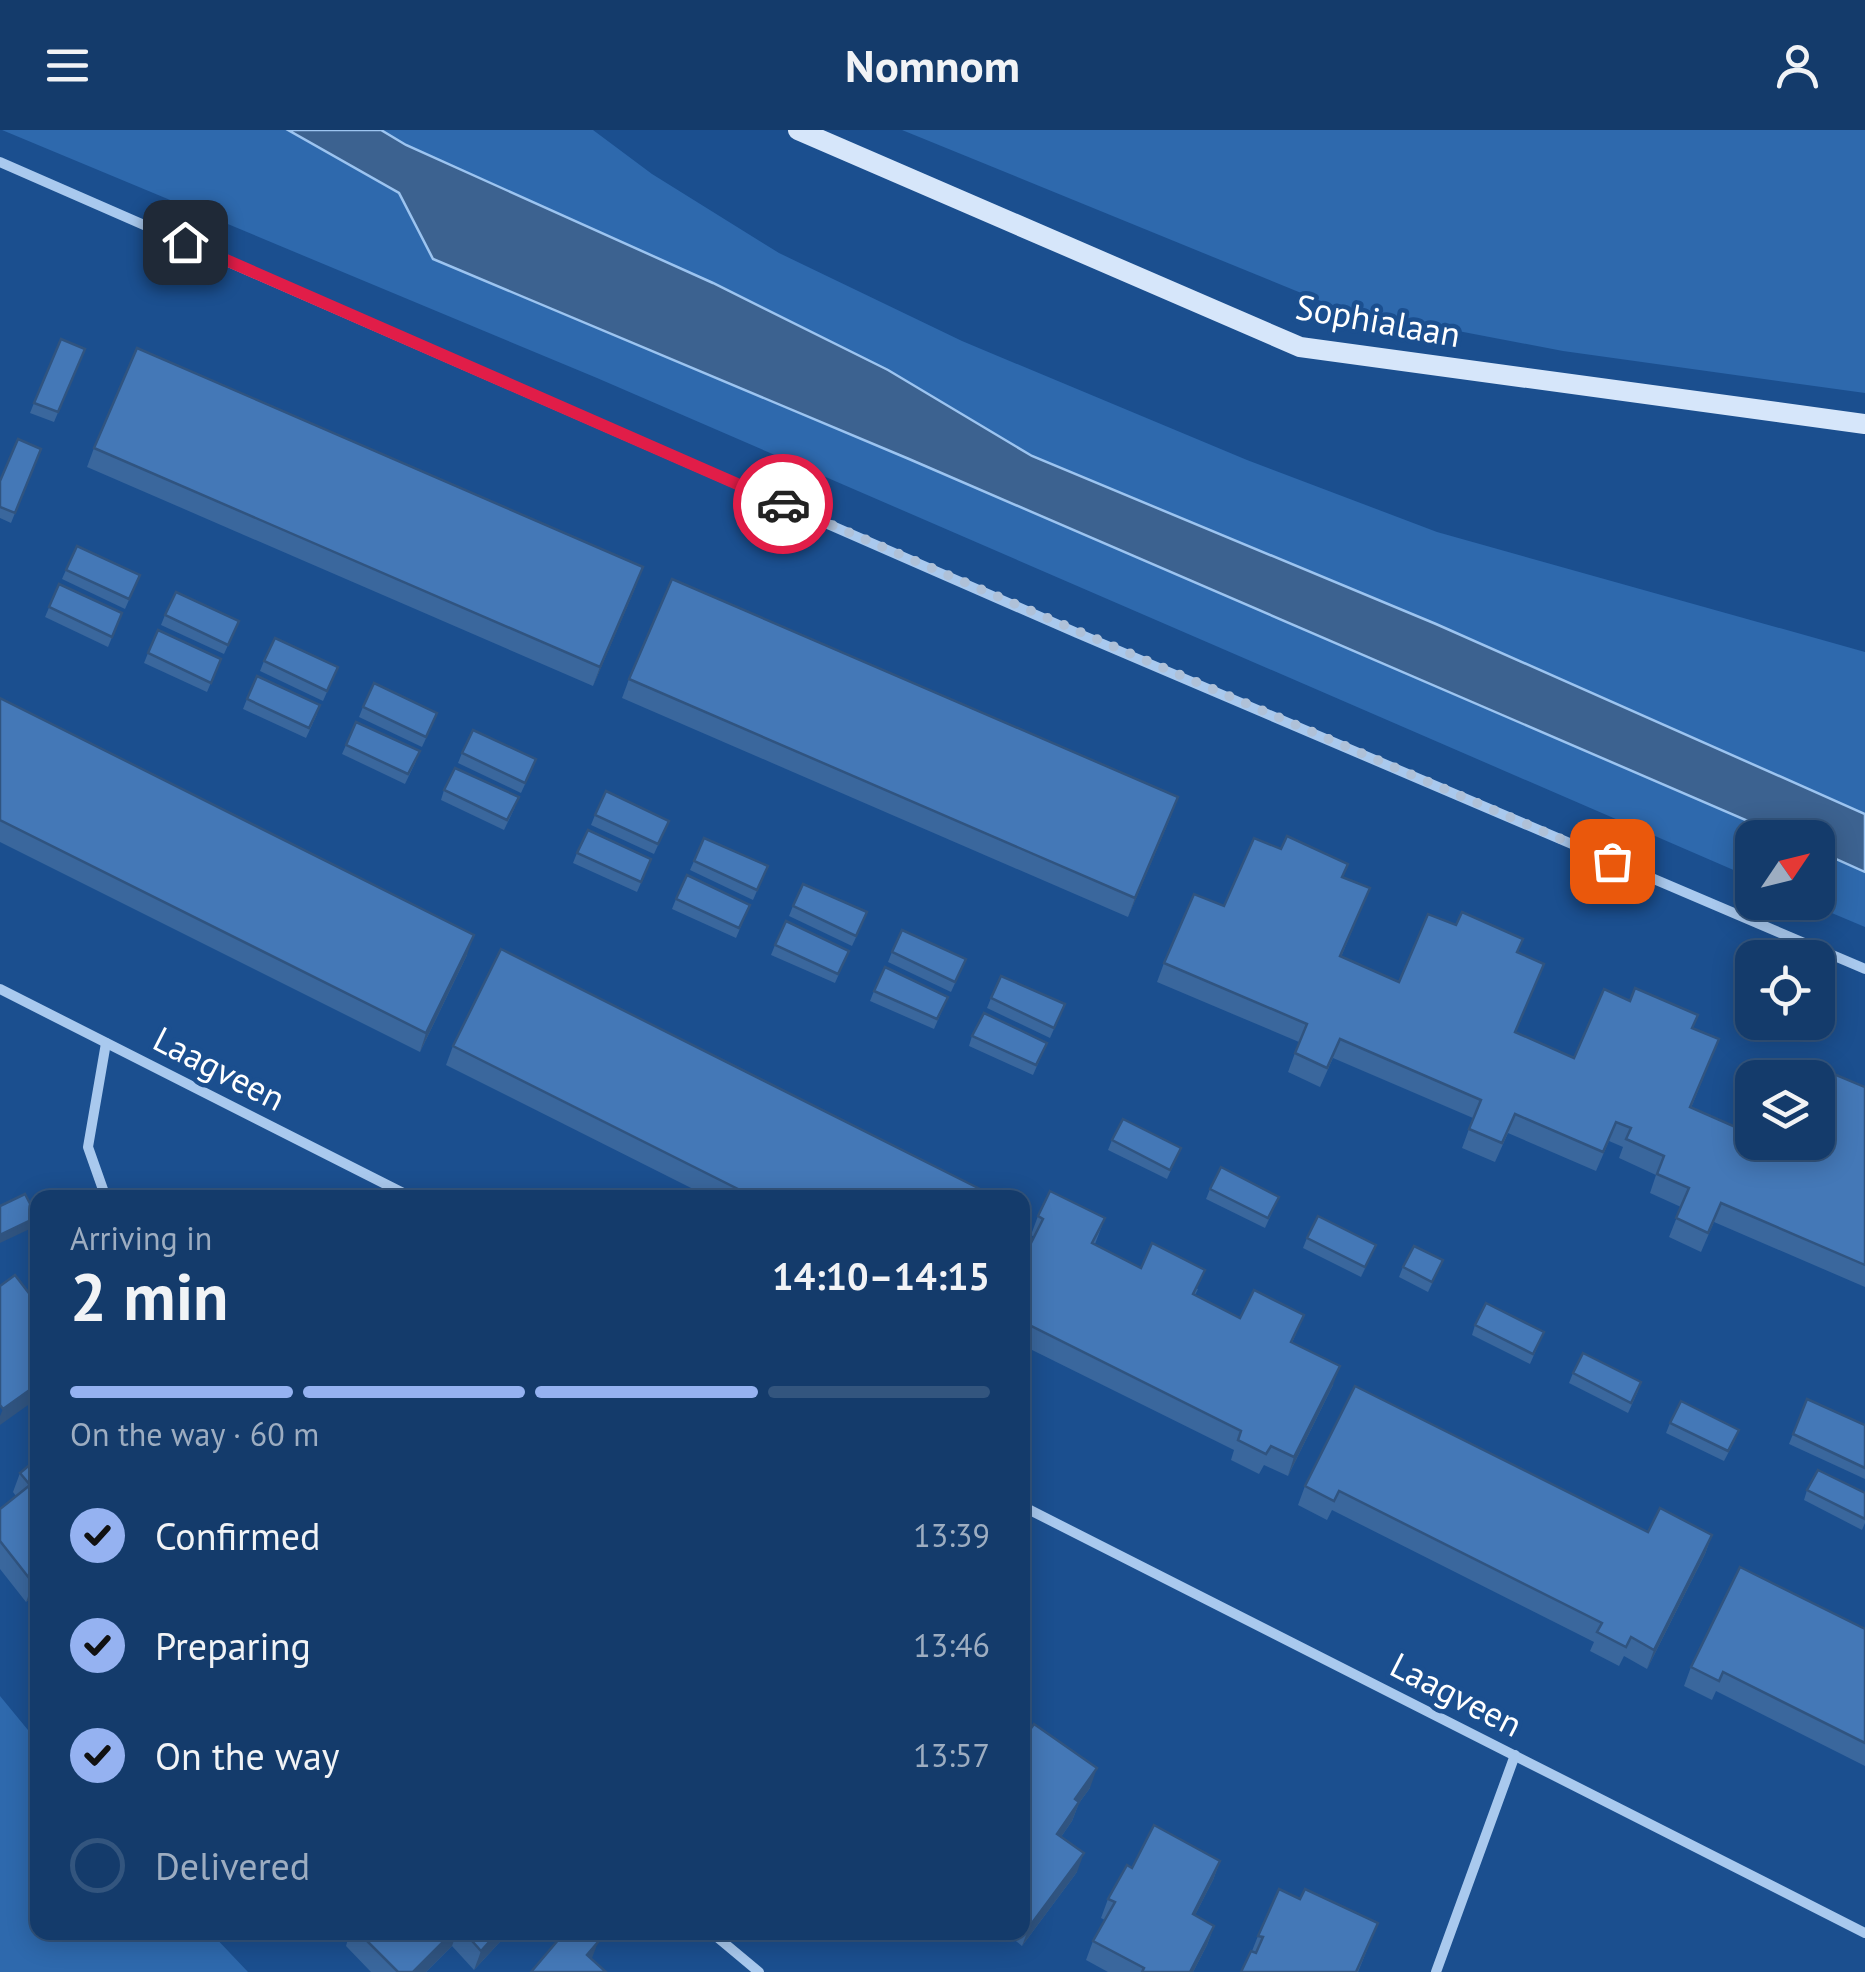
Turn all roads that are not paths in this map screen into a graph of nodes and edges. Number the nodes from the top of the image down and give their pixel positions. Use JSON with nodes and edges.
{"nodes":[{"id":1,"x":798,"y":130,"type":"edge"},
{"id":2,"x":0,"y":162,"type":"edge"},
{"id":3,"x":1865,"y":424,"type":"edge"},
{"id":4,"x":1865,"y":970,"type":"edge"},
{"id":5,"x":0,"y":989,"type":"edge"},
{"id":6,"x":106,"y":1043,"type":"junction"},
{"id":7,"x":103,"y":1190,"type":"edge"},
{"id":8,"x":397,"y":1190,"type":"edge"},
{"id":9,"x":1030,"y":1510,"type":"edge"},
{"id":10,"x":1515,"y":1756,"type":"junction"},
{"id":11,"x":1865,"y":1933,"type":"edge"},
{"id":12,"x":720,"y":1940,"type":"edge"},
{"id":13,"x":758,"y":1972,"type":"edge"},
{"id":14,"x":1436,"y":1972,"type":"edge"}],
"edges":[{"from":1,"to":3,"type":"street","name":"Sophialaan"},
{"from":2,"to":4,"type":"street"},
{"from":5,"to":6,"type":"street","name":"Laagveen"},
{"from":6,"to":7,"type":"street"},
{"from":6,"to":8,"type":"street","name":"Laagveen"},
{"from":9,"to":10,"type":"street","name":"Laagveen"},
{"from":10,"to":11,"type":"street","name":"Laagveen"},
{"from":10,"to":14,"type":"street"},
{"from":12,"to":13,"type":"street"}]}
